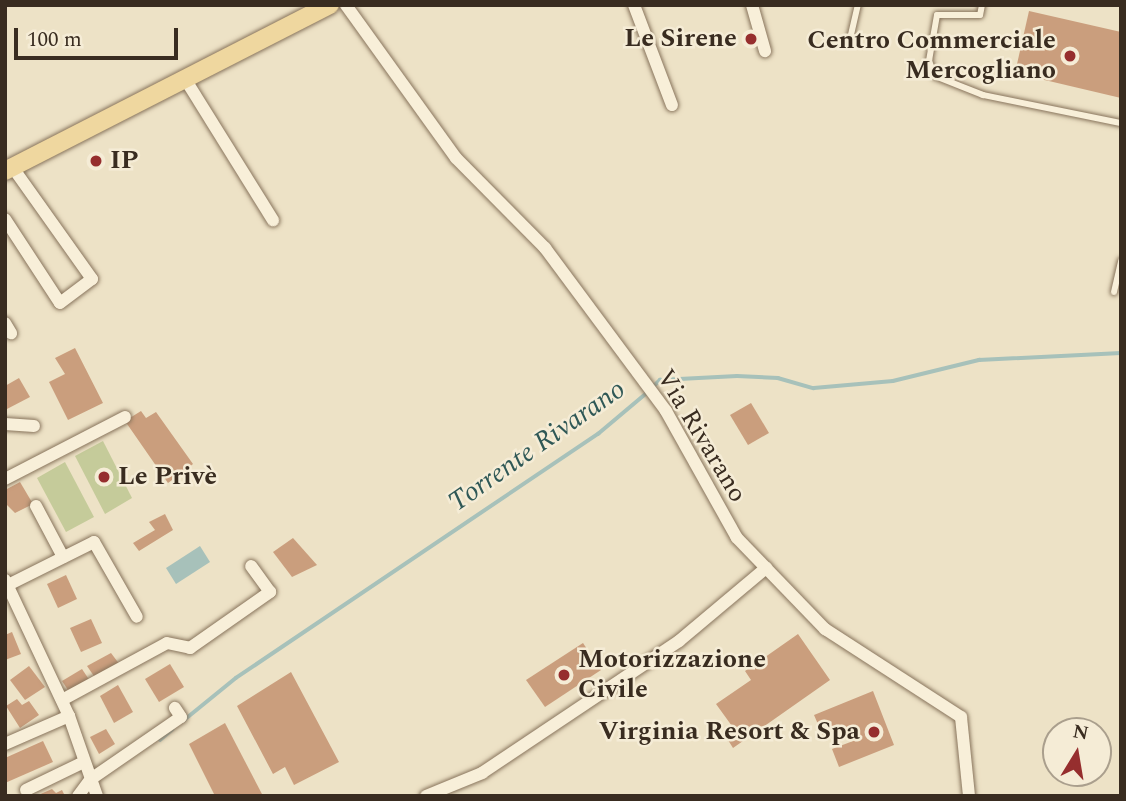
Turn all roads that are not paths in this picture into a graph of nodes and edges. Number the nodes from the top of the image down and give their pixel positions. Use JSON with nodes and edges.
{"nodes":[{"id":1,"x":330,"y":5,"type":"edge"},
{"id":2,"x":346,"y":5,"type":"edge"},
{"id":3,"x":634,"y":5,"type":"edge"},
{"id":4,"x":752,"y":5,"type":"edge"},
{"id":5,"x":858,"y":5,"type":"edge"},
{"id":6,"x":982,"y":5,"type":"edge"},
{"id":7,"x":850,"y":39,"type":"dead end"},
{"id":8,"x":765,"y":51,"type":"dead end"},
{"id":9,"x":187,"y":82,"type":"junction"},
{"id":10,"x":672,"y":105,"type":"dead end"},
{"id":11,"x":1121,"y":123,"type":"edge"},
{"id":12,"x":9,"y":170,"type":"edge"},
{"id":13,"x":5,"y":219,"type":"edge"},
{"id":14,"x":273,"y":220,"type":"dead end"},
{"id":15,"x":1121,"y":261,"type":"edge"},
{"id":16,"x":1114,"y":292,"type":"dead end"},
{"id":17,"x":125,"y":417,"type":"dead end"},
{"id":18,"x":5,"y":424,"type":"edge"},
{"id":19,"x":34,"y":426,"type":"dead end"},
{"id":20,"x":5,"y":479,"type":"edge"},
{"id":21,"x":36,"y":506,"type":"dead end"},
{"id":22,"x":63,"y":557,"type":"junction"},
{"id":23,"x":251,"y":566,"type":"dead end"},
{"id":24,"x":766,"y":568,"type":"junction"},
{"id":25,"x":6,"y":582,"type":"edge"},
{"id":26,"x":137,"y":617,"type":"dead end"},
{"id":27,"x":62,"y":700,"type":"junction"},
{"id":28,"x":176,"y":708,"type":"dead end"},
{"id":29,"x":69,"y":716,"type":"junction"},
{"id":30,"x":5,"y":744,"type":"edge"},
{"id":31,"x":84,"y":762,"type":"junction"},
{"id":32,"x":92,"y":789,"type":"edge"},
{"id":33,"x":26,"y":790,"type":"dead end"},
{"id":34,"x":78,"y":796,"type":"edge"},
{"id":35,"x":426,"y":796,"type":"edge"},
{"id":36,"x":969,"y":796,"type":"edge"}],
"edges":[{"from":1,"to":9,"type":"main road"},
{"from":2,"to":24,"type":"street","name":"Via Rivarano"},
{"from":3,"to":10,"type":"street"},
{"from":4,"to":8,"type":"street"},
{"from":5,"to":7,"type":"lane"},
{"from":6,"to":11,"type":"lane"},
{"from":9,"to":12,"type":"main road"},
{"from":9,"to":14,"type":"street"},
{"from":12,"to":13,"type":"street"},
{"from":15,"to":16,"type":"lane"},
{"from":17,"to":20,"type":"street"},
{"from":18,"to":19,"type":"street"},
{"from":21,"to":22,"type":"street"},
{"from":22,"to":25,"type":"street"},
{"from":22,"to":26,"type":"street"},
{"from":23,"to":27,"type":"street"},
{"from":24,"to":35,"type":"street"},
{"from":24,"to":36,"type":"street","name":"Via Rivarano"},
{"from":25,"to":27,"type":"street"},
{"from":27,"to":29,"type":"street"},
{"from":28,"to":32,"type":"street"},
{"from":29,"to":30,"type":"street"},
{"from":29,"to":31,"type":"street"},
{"from":31,"to":32,"type":"street"},
{"from":31,"to":33,"type":"street"},
{"from":32,"to":34,"type":"street"}]}
